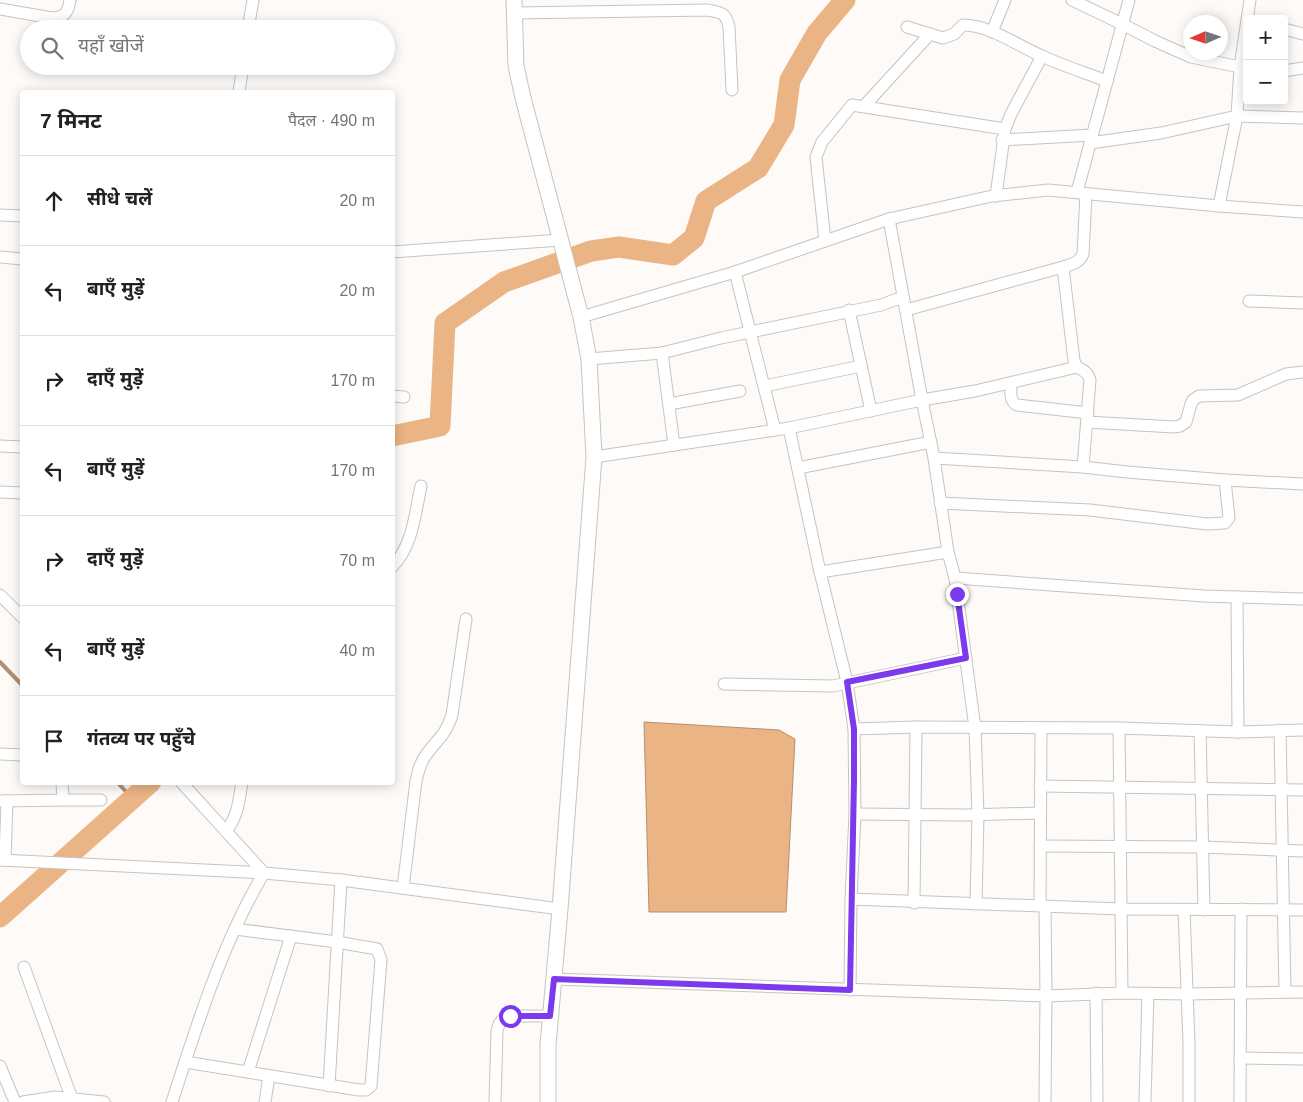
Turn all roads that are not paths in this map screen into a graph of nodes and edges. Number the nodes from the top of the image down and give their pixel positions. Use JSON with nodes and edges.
{"nodes":[{"id":1,"x":70,"y":0,"type":"edge"},
{"id":2,"x":253,"y":0,"type":"edge"},
{"id":3,"x":1004,"y":0,"type":"edge"},
{"id":4,"x":1072,"y":0,"type":"edge"},
{"id":5,"x":1129,"y":0,"type":"edge"},
{"id":6,"x":1250,"y":0,"type":"edge"},
{"id":7,"x":514,"y":7,"type":"edge"},
{"id":8,"x":0,"y":9,"type":"edge"},
{"id":9,"x":1249,"y":15,"type":"edge"},
{"id":10,"x":250,"y":20,"type":"edge"},
{"id":11,"x":1122,"y":24,"type":"junction"},
{"id":12,"x":906,"y":27,"type":"dead end"},
{"id":13,"x":1288,"y":29,"type":"edge"},
{"id":14,"x":992,"y":32,"type":"junction"},
{"id":15,"x":930,"y":34,"type":"junction"},
{"id":16,"x":1303,"y":34,"type":"edge"},
{"id":17,"x":1042,"y":56,"type":"junction"},
{"id":18,"x":1244,"y":60,"type":"edge"},
{"id":19,"x":1303,"y":68,"type":"edge"},
{"id":20,"x":1288,"y":70,"type":"edge"},
{"id":21,"x":1242,"y":73,"type":"edge"},
{"id":22,"x":242,"y":75,"type":"edge"},
{"id":23,"x":1107,"y":81,"type":"junction"},
{"id":24,"x":239,"y":90,"type":"edge"},
{"id":25,"x":732,"y":90,"type":"dead end"},
{"id":26,"x":865,"y":106,"type":"junction"},
{"id":27,"x":1237,"y":116,"type":"junction"},
{"id":28,"x":1303,"y":118,"type":"edge"},
{"id":29,"x":1003,"y":135,"type":"junction"},
{"id":30,"x":1091,"y":139,"type":"junction"},
{"id":31,"x":1082,"y":193,"type":"junction"},
{"id":32,"x":996,"y":196,"type":"junction"},
{"id":33,"x":1219,"y":206,"type":"junction"},
{"id":34,"x":1303,"y":212,"type":"edge"},
{"id":35,"x":0,"y":215,"type":"edge"},
{"id":36,"x":20,"y":216,"type":"edge"},
{"id":37,"x":889,"y":219,"type":"junction"},
{"id":38,"x":825,"y":241,"type":"junction"},
{"id":39,"x":563,"y":246,"type":"junction"},
{"id":40,"x":395,"y":252,"type":"edge"},
{"id":41,"x":0,"y":256,"type":"edge"},
{"id":42,"x":20,"y":259,"type":"edge"},
{"id":43,"x":1063,"y":267,"type":"junction"},
{"id":44,"x":736,"y":272,"type":"junction"},
{"id":45,"x":903,"y":297,"type":"junction"},
{"id":46,"x":1249,"y":302,"type":"dead end"},
{"id":47,"x":1303,"y":303,"type":"edge"},
{"id":48,"x":849,"y":310,"type":"junction"},
{"id":49,"x":906,"y":310,"type":"junction"},
{"id":50,"x":582,"y":317,"type":"junction"},
{"id":51,"x":751,"y":331,"type":"junction"},
{"id":52,"x":662,"y":352,"type":"junction"},
{"id":53,"x":589,"y":360,"type":"junction"},
{"id":54,"x":861,"y":366,"type":"junction"},
{"id":55,"x":1077,"y":367,"type":"junction"},
{"id":56,"x":1303,"y":372,"type":"edge"},
{"id":57,"x":1010,"y":383,"type":"junction"},
{"id":58,"x":765,"y":386,"type":"junction"},
{"id":59,"x":740,"y":391,"type":"dead end"},
{"id":60,"x":922,"y":400,"type":"junction"},
{"id":61,"x":669,"y":404,"type":"junction"},
{"id":62,"x":871,"y":410,"type":"junction"},
{"id":63,"x":1087,"y":418,"type":"junction"},
{"id":64,"x":789,"y":428,"type":"junction"},
{"id":65,"x":775,"y":430,"type":"junction"},
{"id":66,"x":931,"y":442,"type":"junction"},
{"id":67,"x":674,"y":445,"type":"junction"},
{"id":68,"x":0,"y":446,"type":"edge"},
{"id":69,"x":20,"y":446,"type":"edge"},
{"id":70,"x":594,"y":457,"type":"junction"},
{"id":71,"x":934,"y":458,"type":"junction"},
{"id":72,"x":1083,"y":467,"type":"junction"},
{"id":73,"x":798,"y":468,"type":"junction"},
{"id":74,"x":1226,"y":480,"type":"junction"},
{"id":75,"x":1303,"y":484,"type":"edge"},
{"id":76,"x":421,"y":486,"type":"dead end"},
{"id":77,"x":0,"y":492,"type":"edge"},
{"id":78,"x":20,"y":493,"type":"edge"},
{"id":79,"x":940,"y":503,"type":"junction"},
{"id":80,"x":948,"y":552,"type":"junction"},
{"id":81,"x":395,"y":564,"type":"edge"},
{"id":82,"x":820,"y":572,"type":"junction"},
{"id":83,"x":955,"y":578,"type":"junction"},
{"id":84,"x":0,"y":595,"type":"edge"},
{"id":85,"x":1237,"y":597,"type":"junction"},
{"id":86,"x":1303,"y":599,"type":"edge"},
{"id":87,"x":20,"y":615,"type":"edge"},
{"id":88,"x":466,"y":619,"type":"dead end"},
{"id":89,"x":966,"y":658,"type":"junction"},
{"id":90,"x":847,"y":682,"type":"junction"},
{"id":91,"x":724,"y":684,"type":"dead end"},
{"id":92,"x":916,"y":727,"type":"junction"},
{"id":93,"x":975,"y":728,"type":"junction"},
{"id":94,"x":1041,"y":728,"type":"junction"},
{"id":95,"x":1120,"y":728,"type":"junction"},
{"id":96,"x":854,"y":729,"type":"junction"},
{"id":97,"x":1280,"y":730,"type":"junction"},
{"id":98,"x":1303,"y":730,"type":"edge"},
{"id":99,"x":1200,"y":731,"type":"junction"},
{"id":100,"x":1238,"y":732,"type":"junction"},
{"id":101,"x":0,"y":754,"type":"edge"},
{"id":102,"x":20,"y":755,"type":"edge"},
{"id":103,"x":62,"y":785,"type":"edge"},
{"id":104,"x":184,"y":785,"type":"edge"},
{"id":105,"x":241,"y":785,"type":"edge"},
{"id":106,"x":1040,"y":786,"type":"junction"},
{"id":107,"x":1120,"y":787,"type":"junction"},
{"id":108,"x":1202,"y":789,"type":"junction"},
{"id":109,"x":1281,"y":790,"type":"junction"},
{"id":110,"x":1303,"y":790,"type":"edge"},
{"id":111,"x":63,"y":800,"type":"junction"},
{"id":112,"x":101,"y":800,"type":"dead end"},
{"id":113,"x":4,"y":801,"type":"edge"},
{"id":114,"x":1040,"y":812,"type":"junction"},
{"id":115,"x":855,"y":814,"type":"junction"},
{"id":116,"x":916,"y":814,"type":"junction"},
{"id":117,"x":978,"y":815,"type":"junction"},
{"id":118,"x":226,"y":831,"type":"junction"},
{"id":119,"x":1040,"y":846,"type":"junction"},
{"id":120,"x":1120,"y":846,"type":"junction"},
{"id":121,"x":1203,"y":847,"type":"junction"},
{"id":122,"x":1282,"y":851,"type":"junction"},
{"id":123,"x":1303,"y":851,"type":"edge"},
{"id":124,"x":3,"y":860,"type":"edge"},
{"id":125,"x":264,"y":873,"type":"junction"},
{"id":126,"x":341,"y":880,"type":"junction"},
{"id":127,"x":402,"y":888,"type":"junction"},
{"id":128,"x":851,"y":899,"type":"junction"},
{"id":129,"x":914,"y":903,"type":"junction"},
{"id":130,"x":976,"y":904,"type":"junction"},
{"id":131,"x":1042,"y":906,"type":"junction"},
{"id":132,"x":560,"y":909,"type":"junction"},
{"id":133,"x":1121,"y":909,"type":"junction"},
{"id":134,"x":1241,"y":909,"type":"junction"},
{"id":135,"x":1184,"y":910,"type":"junction"},
{"id":136,"x":1204,"y":910,"type":"junction"},
{"id":137,"x":1283,"y":910,"type":"junction"},
{"id":138,"x":1303,"y":910,"type":"edge"},
{"id":139,"x":235,"y":929,"type":"junction"},
{"id":140,"x":291,"y":936,"type":"junction"},
{"id":141,"x":337,"y":942,"type":"junction"},
{"id":142,"x":24,"y":967,"type":"dead end"},
{"id":143,"x":554,"y":979,"type":"junction"},
{"id":144,"x":850,"y":990,"type":"junction"},
{"id":145,"x":1285,"y":992,"type":"junction"},
{"id":146,"x":1303,"y":992,"type":"edge"},
{"id":147,"x":1122,"y":993,"type":"junction"},
{"id":148,"x":1241,"y":993,"type":"junction"},
{"id":149,"x":1096,"y":994,"type":"junction"},
{"id":150,"x":1148,"y":994,"type":"junction"},
{"id":151,"x":1188,"y":994,"type":"junction"},
{"id":152,"x":1046,"y":996,"type":"junction"},
{"id":153,"x":550,"y":1016,"type":"junction"},
{"id":154,"x":1240,"y":1058,"type":"junction"},
{"id":155,"x":1303,"y":1059,"type":"edge"},
{"id":156,"x":185,"y":1062,"type":"junction"},
{"id":157,"x":0,"y":1066,"type":"edge"},
{"id":158,"x":248,"y":1072,"type":"junction"},
{"id":159,"x":269,"y":1076,"type":"junction"},
{"id":160,"x":329,"y":1086,"type":"junction"},
{"id":161,"x":72,"y":1099,"type":"junction"},
{"id":162,"x":15,"y":1102,"type":"edge"},
{"id":163,"x":23,"y":1102,"type":"edge"},
{"id":164,"x":104,"y":1102,"type":"edge"},
{"id":165,"x":172,"y":1102,"type":"edge"},
{"id":166,"x":265,"y":1102,"type":"edge"},
{"id":167,"x":495,"y":1102,"type":"edge"},
{"id":168,"x":548,"y":1102,"type":"edge"},
{"id":169,"x":1045,"y":1102,"type":"edge"},
{"id":170,"x":1097,"y":1102,"type":"edge"},
{"id":171,"x":1145,"y":1102,"type":"edge"},
{"id":172,"x":1189,"y":1102,"type":"edge"},
{"id":173,"x":1240,"y":1102,"type":"edge"}],
"edges":[{"from":1,"to":8,"type":"street"},
{"from":2,"to":10,"type":"street"},
{"from":3,"to":14,"type":"street"},
{"from":4,"to":11,"type":"street"},
{"from":5,"to":11,"type":"street"},
{"from":6,"to":9,"type":"street"},
{"from":7,"to":25,"type":"street"},
{"from":7,"to":39,"type":"main road"},
{"from":11,"to":21,"type":"street"},
{"from":11,"to":23,"type":"street"},
{"from":12,"to":15,"type":"street"},
{"from":13,"to":16,"type":"street"},
{"from":14,"to":15,"type":"street"},
{"from":14,"to":17,"type":"street"},
{"from":15,"to":26,"type":"street"},
{"from":17,"to":23,"type":"street"},
{"from":17,"to":29,"type":"street"},
{"from":18,"to":21,"type":"street"},
{"from":19,"to":20,"type":"street"},
{"from":21,"to":27,"type":"street"},
{"from":22,"to":24,"type":"street"},
{"from":23,"to":30,"type":"street"},
{"from":26,"to":29,"type":"street"},
{"from":26,"to":38,"type":"street"},
{"from":27,"to":28,"type":"street"},
{"from":27,"to":30,"type":"street"},
{"from":27,"to":33,"type":"street"},
{"from":29,"to":30,"type":"street"},
{"from":29,"to":32,"type":"street"},
{"from":30,"to":31,"type":"street"},
{"from":31,"to":32,"type":"street"},
{"from":31,"to":33,"type":"street"},
{"from":31,"to":43,"type":"street"},
{"from":32,"to":37,"type":"street"},
{"from":33,"to":34,"type":"street"},
{"from":35,"to":36,"type":"street"},
{"from":37,"to":38,"type":"street"},
{"from":37,"to":45,"type":"street"},
{"from":38,"to":44,"type":"street"},
{"from":39,"to":40,"type":"street"},
{"from":39,"to":50,"type":"main road"},
{"from":41,"to":42,"type":"street"},
{"from":43,"to":49,"type":"street"},
{"from":43,"to":55,"type":"street"},
{"from":44,"to":50,"type":"street"},
{"from":44,"to":51,"type":"street"},
{"from":45,"to":48,"type":"street"},
{"from":45,"to":49,"type":"street"},
{"from":46,"to":47,"type":"street"},
{"from":48,"to":51,"type":"street"},
{"from":48,"to":54,"type":"street"},
{"from":49,"to":60,"type":"street"},
{"from":50,"to":53,"type":"main road"},
{"from":51,"to":52,"type":"street"},
{"from":51,"to":58,"type":"street"},
{"from":52,"to":53,"type":"street"},
{"from":52,"to":61,"type":"street"},
{"from":53,"to":70,"type":"main road"},
{"from":54,"to":58,"type":"street"},
{"from":54,"to":62,"type":"street"},
{"from":55,"to":57,"type":"street"},
{"from":55,"to":63,"type":"street"},
{"from":56,"to":63,"type":"street"},
{"from":57,"to":60,"type":"street"},
{"from":57,"to":63,"type":"street"},
{"from":58,"to":65,"type":"street"},
{"from":59,"to":61,"type":"street"},
{"from":60,"to":62,"type":"street"},
{"from":60,"to":66,"type":"street"},
{"from":61,"to":67,"type":"street"},
{"from":62,"to":64,"type":"street"},
{"from":63,"to":72,"type":"street"},
{"from":64,"to":65,"type":"street"},
{"from":64,"to":73,"type":"street"},
{"from":65,"to":67,"type":"street"},
{"from":66,"to":71,"type":"street"},
{"from":66,"to":73,"type":"street"},
{"from":67,"to":70,"type":"street"},
{"from":68,"to":69,"type":"street"},
{"from":70,"to":132,"type":"main road"},
{"from":71,"to":72,"type":"street"},
{"from":71,"to":79,"type":"street"},
{"from":72,"to":74,"type":"street"},
{"from":73,"to":82,"type":"street"},
{"from":74,"to":75,"type":"street"},
{"from":74,"to":79,"type":"street"},
{"from":76,"to":81,"type":"street"},
{"from":77,"to":78,"type":"street"},
{"from":79,"to":80,"type":"street"},
{"from":80,"to":82,"type":"street"},
{"from":80,"to":83,"type":"street"},
{"from":82,"to":90,"type":"street"},
{"from":83,"to":85,"type":"street"},
{"from":83,"to":89,"type":"street"},
{"from":84,"to":87,"type":"street"},
{"from":85,"to":86,"type":"street"},
{"from":85,"to":100,"type":"street"},
{"from":88,"to":127,"type":"street"},
{"from":89,"to":90,"type":"street"},
{"from":89,"to":93,"type":"street"},
{"from":90,"to":91,"type":"street"},
{"from":90,"to":96,"type":"street"},
{"from":92,"to":93,"type":"street"},
{"from":92,"to":96,"type":"street"},
{"from":92,"to":116,"type":"street"},
{"from":93,"to":94,"type":"street"},
{"from":93,"to":117,"type":"street"},
{"from":94,"to":95,"type":"street"},
{"from":94,"to":106,"type":"street"},
{"from":95,"to":99,"type":"street"},
{"from":95,"to":107,"type":"street"},
{"from":96,"to":115,"type":"street"},
{"from":97,"to":98,"type":"street"},
{"from":97,"to":100,"type":"street"},
{"from":97,"to":109,"type":"street"},
{"from":99,"to":100,"type":"street"},
{"from":99,"to":108,"type":"street"},
{"from":101,"to":102,"type":"street"},
{"from":103,"to":111,"type":"street"},
{"from":104,"to":118,"type":"street"},
{"from":105,"to":118,"type":"street"},
{"from":106,"to":107,"type":"street"},
{"from":106,"to":114,"type":"street"},
{"from":107,"to":108,"type":"street"},
{"from":107,"to":120,"type":"street"},
{"from":108,"to":109,"type":"street"},
{"from":108,"to":121,"type":"street"},
{"from":109,"to":110,"type":"street"},
{"from":109,"to":122,"type":"street"},
{"from":111,"to":112,"type":"street"},
{"from":111,"to":113,"type":"street"},
{"from":113,"to":124,"type":"street"},
{"from":114,"to":117,"type":"street"},
{"from":114,"to":119,"type":"street"},
{"from":115,"to":116,"type":"street"},
{"from":115,"to":128,"type":"street"},
{"from":116,"to":117,"type":"street"},
{"from":116,"to":129,"type":"street"},
{"from":117,"to":130,"type":"street"},
{"from":118,"to":125,"type":"street"},
{"from":119,"to":120,"type":"street"},
{"from":119,"to":131,"type":"street"},
{"from":120,"to":121,"type":"street"},
{"from":120,"to":133,"type":"street"},
{"from":121,"to":122,"type":"street"},
{"from":121,"to":136,"type":"street"},
{"from":122,"to":123,"type":"street"},
{"from":122,"to":137,"type":"street"},
{"from":124,"to":125,"type":"street"},
{"from":125,"to":126,"type":"street"},
{"from":125,"to":139,"type":"street"},
{"from":126,"to":127,"type":"street"},
{"from":126,"to":141,"type":"street"},
{"from":127,"to":132,"type":"street"},
{"from":128,"to":129,"type":"street"},
{"from":128,"to":144,"type":"street"},
{"from":129,"to":130,"type":"street"},
{"from":130,"to":131,"type":"street"},
{"from":131,"to":133,"type":"street"},
{"from":131,"to":152,"type":"street"},
{"from":132,"to":143,"type":"main road"},
{"from":133,"to":135,"type":"street"},
{"from":133,"to":147,"type":"street"},
{"from":134,"to":136,"type":"street"},
{"from":134,"to":137,"type":"street"},
{"from":134,"to":148,"type":"street"},
{"from":135,"to":136,"type":"street"},
{"from":135,"to":151,"type":"street"},
{"from":137,"to":138,"type":"street"},
{"from":137,"to":145,"type":"street"},
{"from":139,"to":140,"type":"street"},
{"from":139,"to":156,"type":"street"},
{"from":140,"to":141,"type":"street"},
{"from":140,"to":158,"type":"street"},
{"from":141,"to":160,"type":"street"},
{"from":141,"to":160,"type":"street"},
{"from":142,"to":161,"type":"street"},
{"from":143,"to":144,"type":"street"},
{"from":143,"to":153,"type":"main road"},
{"from":144,"to":152,"type":"street"},
{"from":145,"to":146,"type":"street"},
{"from":145,"to":148,"type":"street"},
{"from":147,"to":149,"type":"street"},
{"from":147,"to":150,"type":"street"},
{"from":148,"to":151,"type":"street"},
{"from":148,"to":154,"type":"street"},
{"from":149,"to":152,"type":"street"},
{"from":149,"to":170,"type":"street"},
{"from":150,"to":151,"type":"street"},
{"from":150,"to":171,"type":"street"},
{"from":151,"to":172,"type":"street"},
{"from":152,"to":169,"type":"street"},
{"from":153,"to":167,"type":"street"},
{"from":153,"to":168,"type":"main road"},
{"from":154,"to":155,"type":"street"},
{"from":154,"to":173,"type":"street"},
{"from":156,"to":158,"type":"street"},
{"from":156,"to":165,"type":"street"},
{"from":157,"to":162,"type":"street"},
{"from":158,"to":159,"type":"street"},
{"from":159,"to":160,"type":"street"},
{"from":159,"to":166,"type":"street"},
{"from":161,"to":163,"type":"street"},
{"from":161,"to":164,"type":"street"}]}
